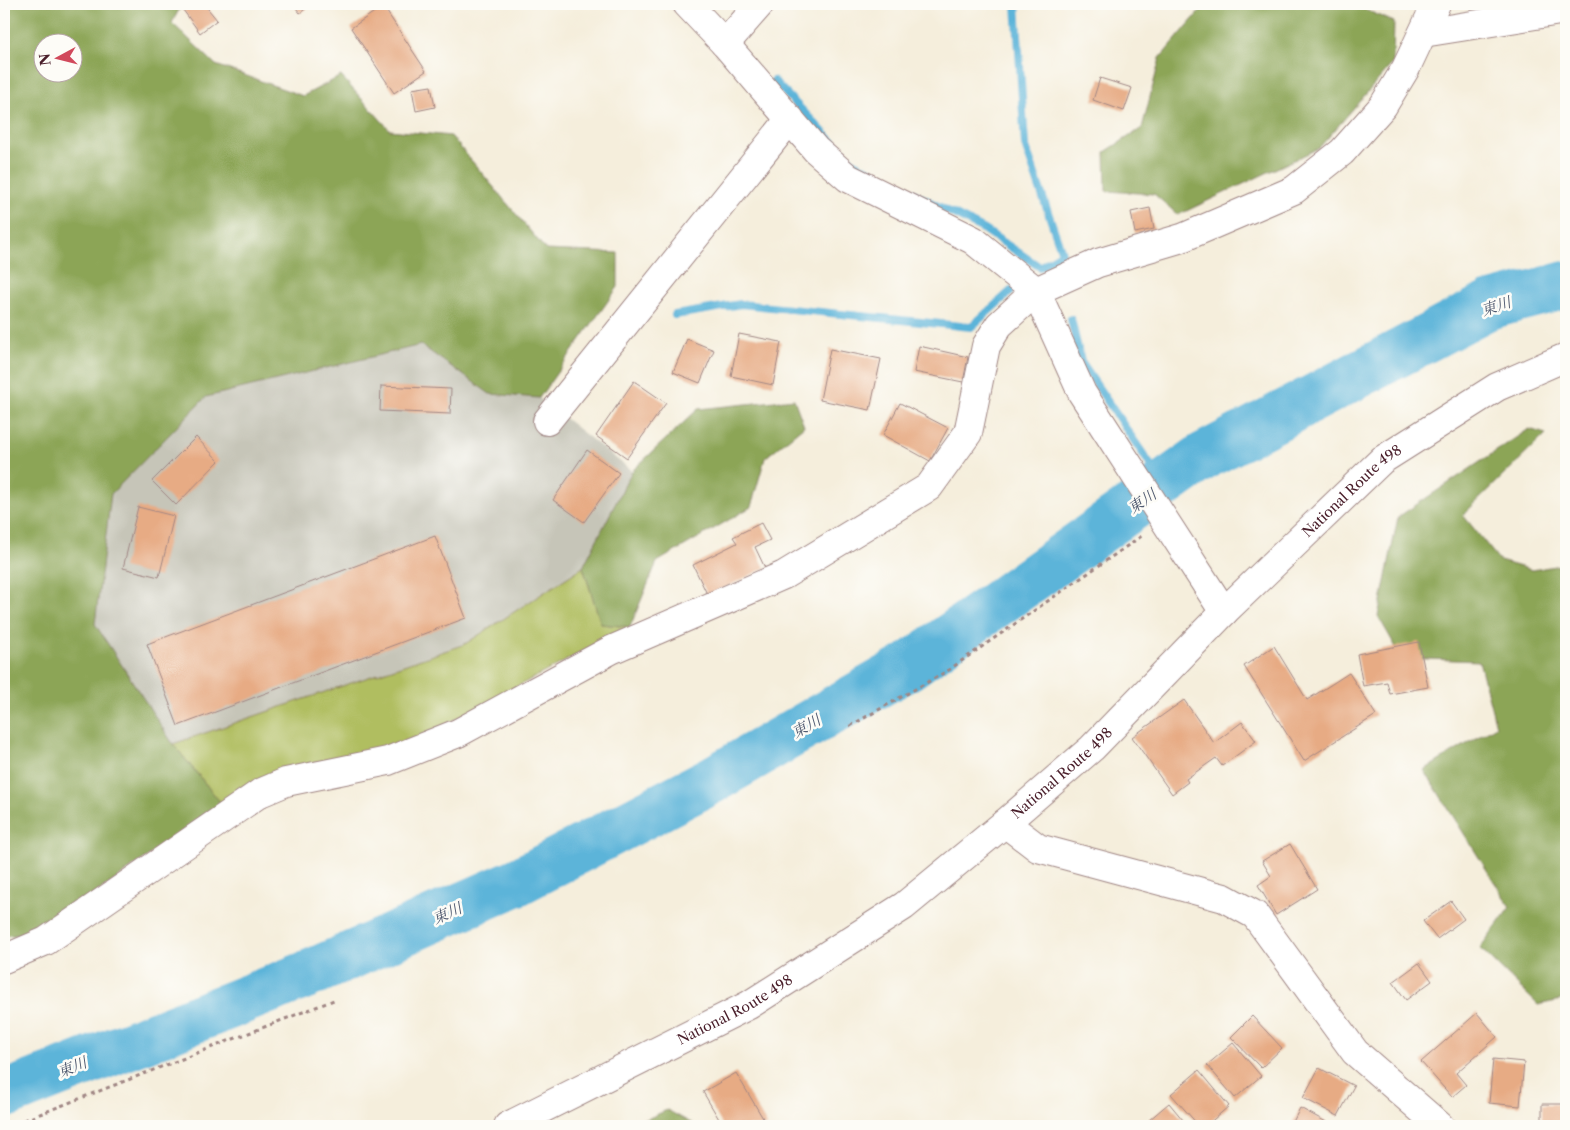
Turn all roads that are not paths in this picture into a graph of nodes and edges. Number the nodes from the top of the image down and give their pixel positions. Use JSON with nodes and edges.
{"nodes":[{"id":1,"x":686,"y":4,"type":"edge"},
{"id":2,"x":760,"y":4,"type":"edge"},
{"id":3,"x":1436,"y":4,"type":"edge"},
{"id":4,"x":1566,"y":10,"type":"edge"},
{"id":5,"x":1423,"y":33,"type":"junction"},
{"id":6,"x":725,"y":44,"type":"junction"},
{"id":7,"x":790,"y":120,"type":"junction"},
{"id":8,"x":1036,"y":291,"type":"junction"},
{"id":9,"x":1566,"y":357,"type":"edge"},
{"id":10,"x":547,"y":421,"type":"dead end"},
{"id":11,"x":1224,"y":612,"type":"junction"},
{"id":12,"x":1005,"y":823,"type":"junction"},
{"id":13,"x":4,"y":959,"type":"edge"},
{"id":14,"x":508,"y":1126,"type":"edge"},
{"id":15,"x":1440,"y":1126,"type":"edge"}],
"edges":[{"from":1,"to":6,"type":"main road"},
{"from":2,"to":6,"type":"main road"},
{"from":3,"to":5,"type":"main road"},
{"from":4,"to":5,"type":"main road"},
{"from":5,"to":8,"type":"main road"},
{"from":6,"to":7,"type":"main road"},
{"from":7,"to":8,"type":"main road"},
{"from":7,"to":10,"type":"main road"},
{"from":8,"to":11,"type":"main road"},
{"from":8,"to":13,"type":"main road"},
{"from":9,"to":11,"type":"main road","name":"National Route 498"},
{"from":11,"to":12,"type":"main road","name":"National Route 498"},
{"from":12,"to":14,"type":"main road","name":"National Route 498"},
{"from":12,"to":15,"type":"main road"}]}
